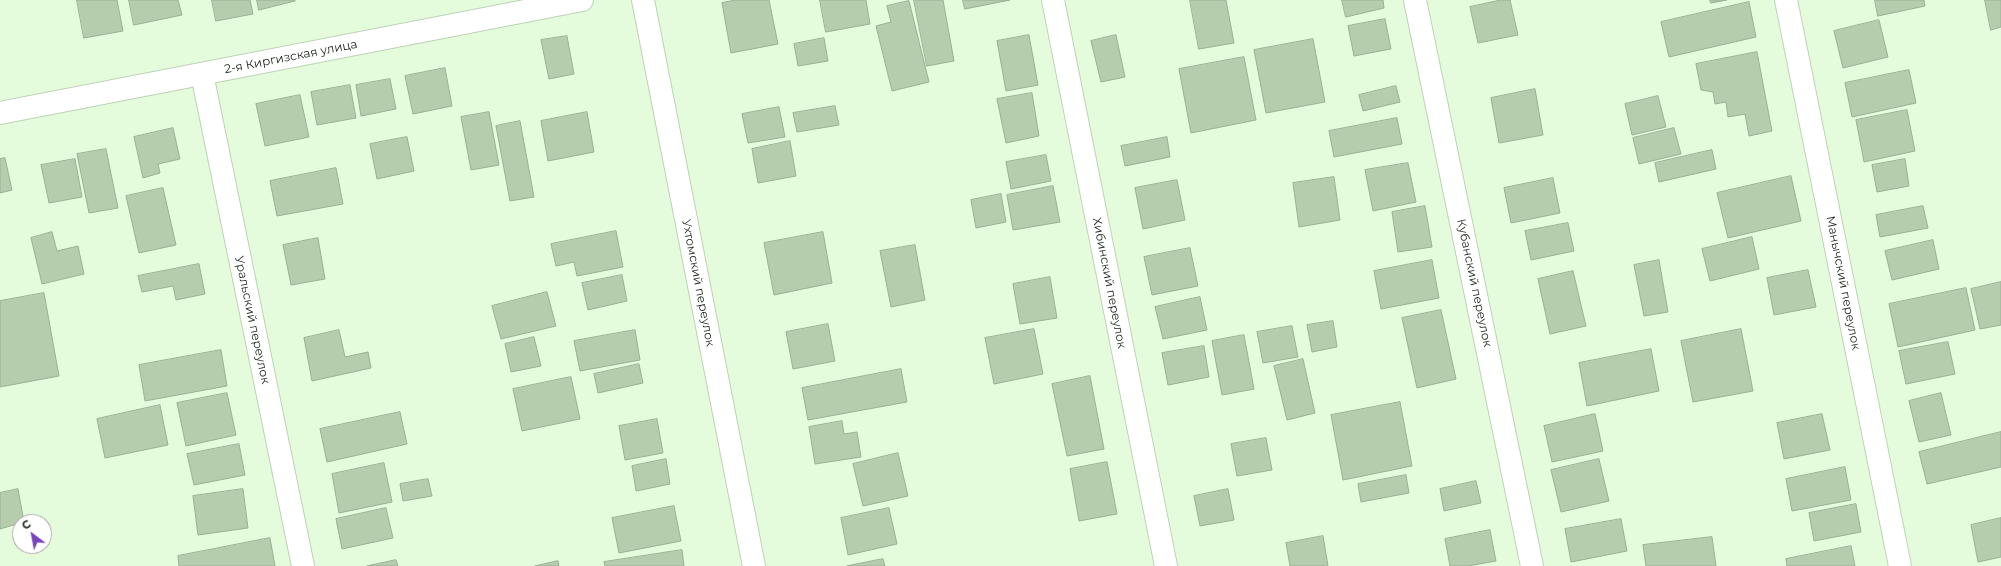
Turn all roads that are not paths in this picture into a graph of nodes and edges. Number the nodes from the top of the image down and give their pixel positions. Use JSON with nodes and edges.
{"nodes":[{"id":1,"x":582,"y":0,"type":"edge"},
{"id":2,"x":643,"y":0,"type":"edge"},
{"id":3,"x":1052,"y":0,"type":"edge"},
{"id":4,"x":1415,"y":0,"type":"edge"},
{"id":5,"x":1786,"y":0,"type":"edge"},
{"id":6,"x":202,"y":74,"type":"junction"},
{"id":7,"x":0,"y":113,"type":"edge"},
{"id":8,"x":303,"y":566,"type":"edge"},
{"id":9,"x":754,"y":566,"type":"edge"},
{"id":10,"x":1166,"y":566,"type":"edge"},
{"id":11,"x":1532,"y":566,"type":"edge"},
{"id":12,"x":1900,"y":566,"type":"edge"}],
"edges":[{"from":1,"to":6,"type":"street","name":"2-я Киргизская улица"},
{"from":2,"to":9,"type":"street","name":"Ухтомский переулок"},
{"from":3,"to":10,"type":"street","name":"Хибинский переулок"},
{"from":4,"to":11,"type":"street","name":"Кубанский переулок"},
{"from":5,"to":12,"type":"street","name":"Манычский переулок"},
{"from":6,"to":7,"type":"street","name":"2-я Киргизская улица"},
{"from":6,"to":8,"type":"street","name":"Уральский переулок"}]}
